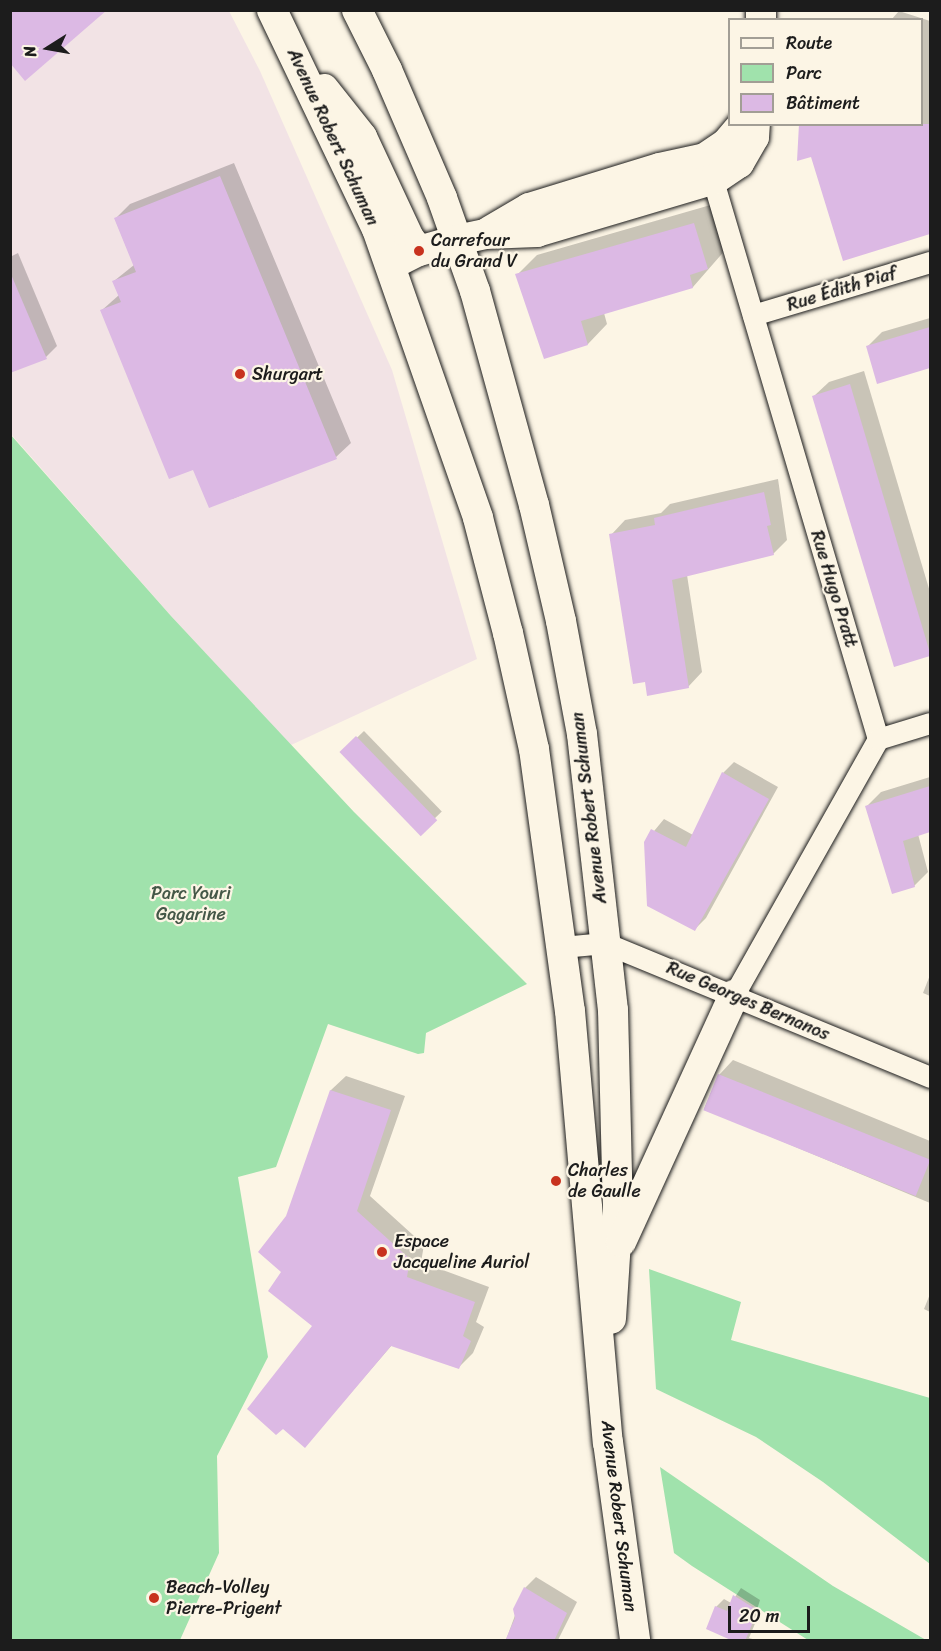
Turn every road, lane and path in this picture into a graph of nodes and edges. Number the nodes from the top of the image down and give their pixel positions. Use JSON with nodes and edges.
{"nodes":[{"id":1,"x":272,"y":10,"type":"edge"},
{"id":2,"x":357,"y":10,"type":"edge"},
{"id":3,"x":292,"y":48,"type":"junction"},
{"id":4,"x":741,"y":126,"type":"edge"},
{"id":5,"x":755,"y":126,"type":"edge"},
{"id":6,"x":710,"y":169,"type":"junction"},
{"id":7,"x":471,"y":237,"type":"junction"},
{"id":8,"x":419,"y":251,"type":"junction"},
{"id":9,"x":930,"y":262,"type":"edge"},
{"id":10,"x":391,"y":265,"type":"junction"},
{"id":11,"x":753,"y":315,"type":"junction"},
{"id":12,"x":930,"y":723,"type":"edge"},
{"id":13,"x":878,"y":739,"type":"junction"},
{"id":14,"x":605,"y":943,"type":"junction"},
{"id":15,"x":562,"y":947,"type":"junction"},
{"id":16,"x":734,"y":995,"type":"junction"},
{"id":17,"x":930,"y":1077,"type":"edge"},
{"id":18,"x":617,"y":1250,"type":"junction"},
{"id":19,"x":605,"y":1390,"type":"junction"},
{"id":20,"x":635,"y":1641,"type":"edge"}],
"edges":[{"from":1,"to":3,"type":"main road","name":"Avenue Robert Schuman"},
{"from":2,"to":7,"type":"main road","name":"Avenue Robert Schuman"},
{"from":3,"to":8,"type":"main road"},
{"from":3,"to":10,"type":"main road","name":"Avenue Robert Schuman"},
{"from":4,"to":6,"type":"main road"},
{"from":5,"to":6,"type":"main road"},
{"from":6,"to":7,"type":"main road"},
{"from":6,"to":11,"type":"street","name":"Rue Hugo Pratt"},
{"from":7,"to":8,"type":"main road"},
{"from":7,"to":14,"type":"main road","name":"Avenue Robert Schuman"},
{"from":8,"to":10,"type":"main road"},
{"from":9,"to":11,"type":"street","name":"Rue Édith Piaf"},
{"from":10,"to":15,"type":"main road","name":"Avenue Robert Schuman"},
{"from":11,"to":13,"type":"street","name":"Rue Hugo Pratt"},
{"from":12,"to":13,"type":"street"},
{"from":13,"to":16,"type":"street"},
{"from":14,"to":15,"type":"street","name":"Rue Georges Bernanos"},
{"from":14,"to":16,"type":"street","name":"Rue Georges Bernanos"},
{"from":14,"to":18,"type":"main road","name":"Avenue Robert Schuman"},
{"from":15,"to":19,"type":"main road","name":"Avenue Robert Schuman"},
{"from":16,"to":17,"type":"street","name":"Rue Georges Bernanos"},
{"from":16,"to":18,"type":"main road"},
{"from":18,"to":19,"type":"main road","name":"Avenue Robert Schuman"},
{"from":19,"to":20,"type":"main road","name":"Avenue Robert Schuman"}]}
